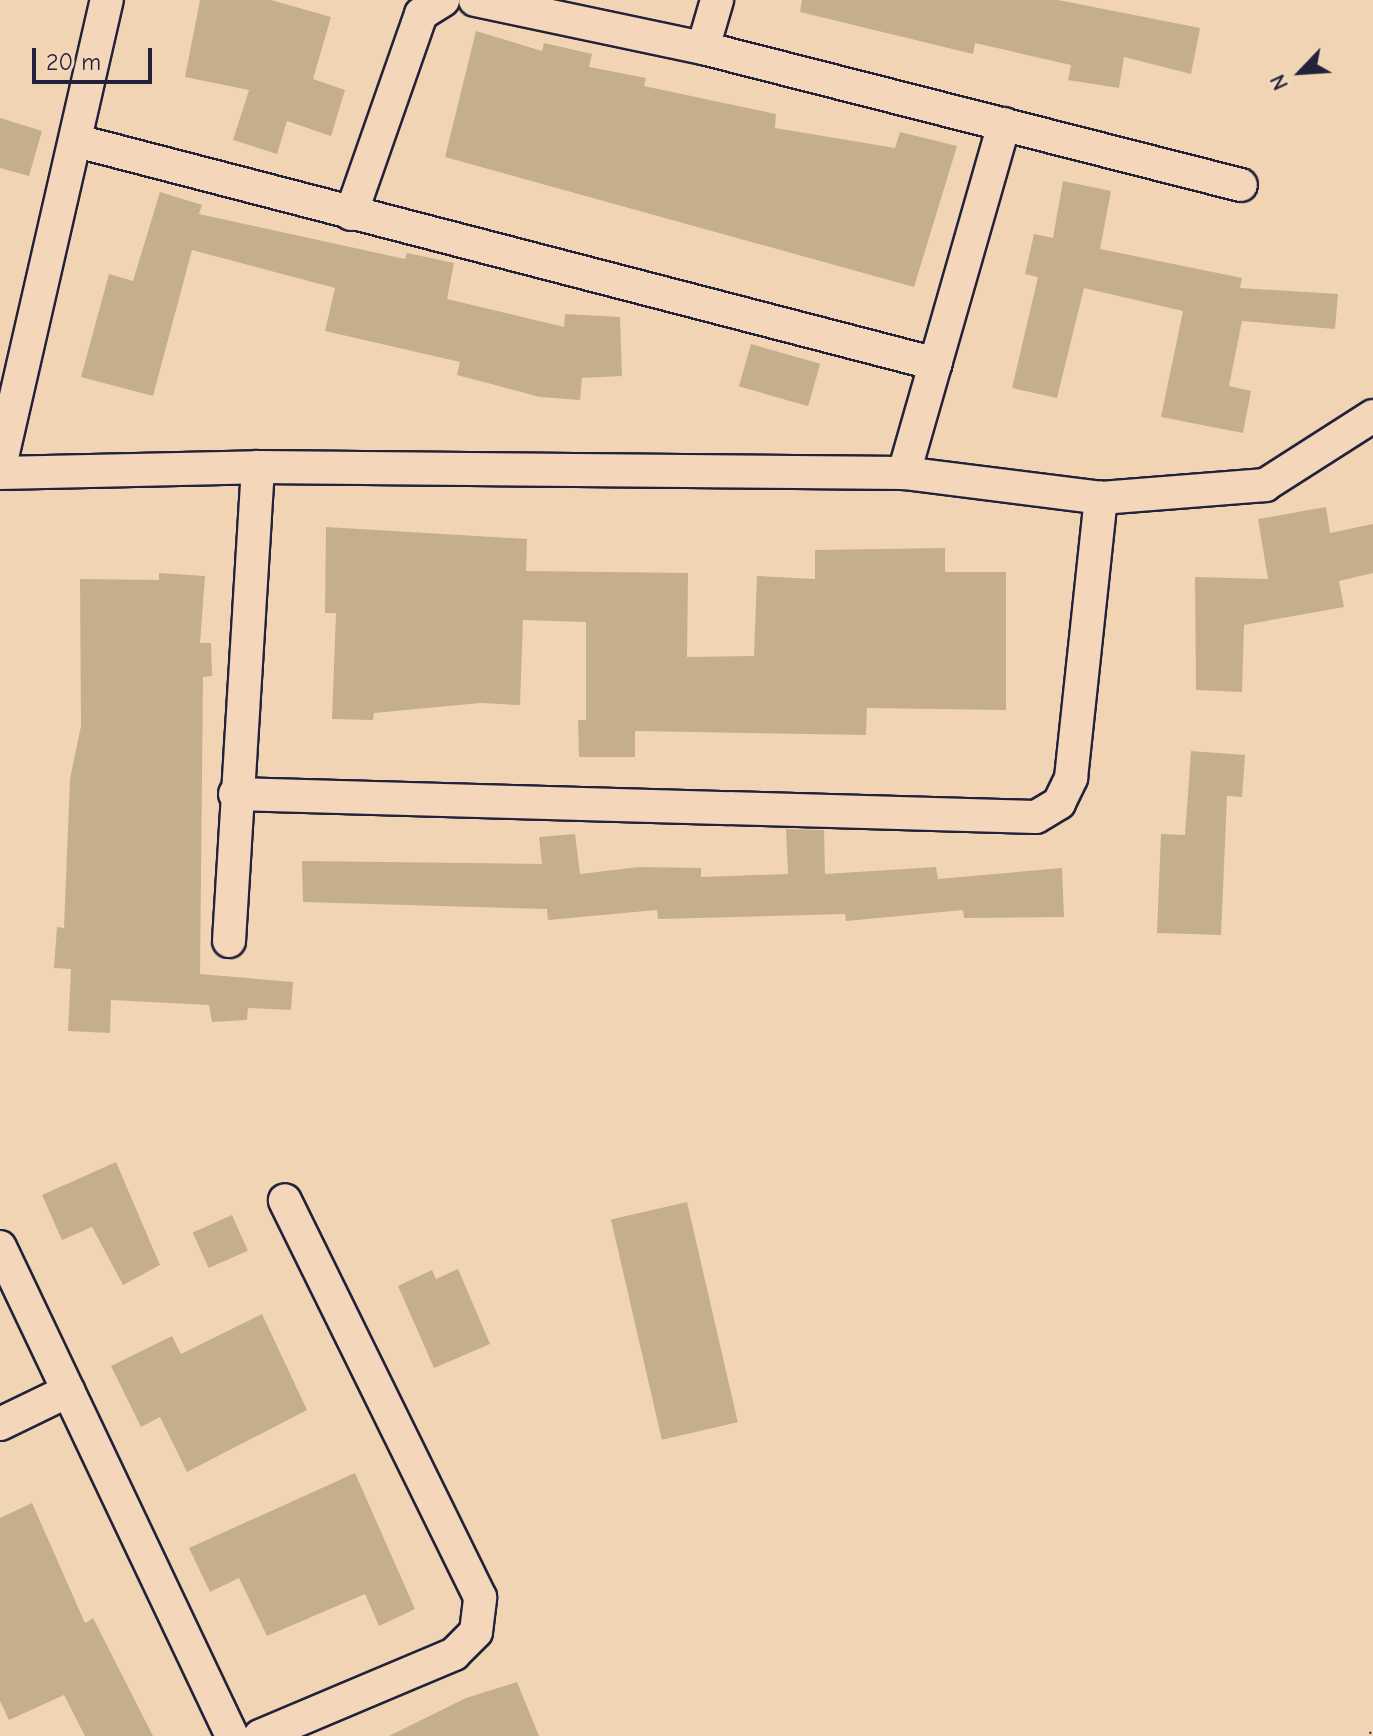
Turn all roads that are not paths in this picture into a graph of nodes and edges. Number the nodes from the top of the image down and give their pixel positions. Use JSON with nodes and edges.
{"nodes":[{"id":1,"x":107,"y":0,"type":"edge"},
{"id":2,"x":443,"y":0,"type":"edge"},
{"id":3,"x":475,"y":0,"type":"edge"},
{"id":4,"x":717,"y":0,"type":"edge"},
{"id":5,"x":703,"y":48,"type":"junction"},
{"id":6,"x":1004,"y":124,"type":"junction"},
{"id":7,"x":77,"y":141,"type":"junction"},
{"id":8,"x":1241,"y":185,"type":"dead end"},
{"id":9,"x":351,"y":214,"type":"junction"},
{"id":10,"x":936,"y":364,"type":"junction"},
{"id":11,"x":1373,"y":416,"type":"edge"},
{"id":12,"x":0,"y":466,"type":"edge"},
{"id":13,"x":258,"y":467,"type":"junction"},
{"id":14,"x":0,"y":473,"type":"edge"},
{"id":15,"x":904,"y":473,"type":"junction"},
{"id":16,"x":1101,"y":498,"type":"junction"},
{"id":17,"x":235,"y":794,"type":"junction"},
{"id":18,"x":229,"y":941,"type":"dead end"},
{"id":19,"x":285,"y":1200,"type":"dead end"},
{"id":20,"x":0,"y":1247,"type":"edge"},
{"id":21,"x":68,"y":1391,"type":"junction"},
{"id":22,"x":0,"y":1424,"type":"edge"},
{"id":23,"x":232,"y":1736,"type":"edge"},
{"id":24,"x":260,"y":1736,"type":"edge"}],
"edges":[{"from":1,"to":7,"type":"street"},
{"from":2,"to":9,"type":"street"},
{"from":3,"to":5,"type":"street"},
{"from":4,"to":5,"type":"street"},
{"from":5,"to":6,"type":"street"},
{"from":6,"to":8,"type":"street"},
{"from":6,"to":10,"type":"street"},
{"from":7,"to":9,"type":"street"},
{"from":7,"to":12,"type":"street"},
{"from":9,"to":10,"type":"street"},
{"from":10,"to":15,"type":"street"},
{"from":11,"to":16,"type":"street"},
{"from":13,"to":14,"type":"street"},
{"from":13,"to":15,"type":"street"},
{"from":13,"to":17,"type":"street"},
{"from":15,"to":16,"type":"street"},
{"from":16,"to":17,"type":"street"},
{"from":17,"to":18,"type":"street"},
{"from":19,"to":24,"type":"street"},
{"from":20,"to":21,"type":"street"},
{"from":21,"to":22,"type":"street"},
{"from":21,"to":23,"type":"street"}]}
